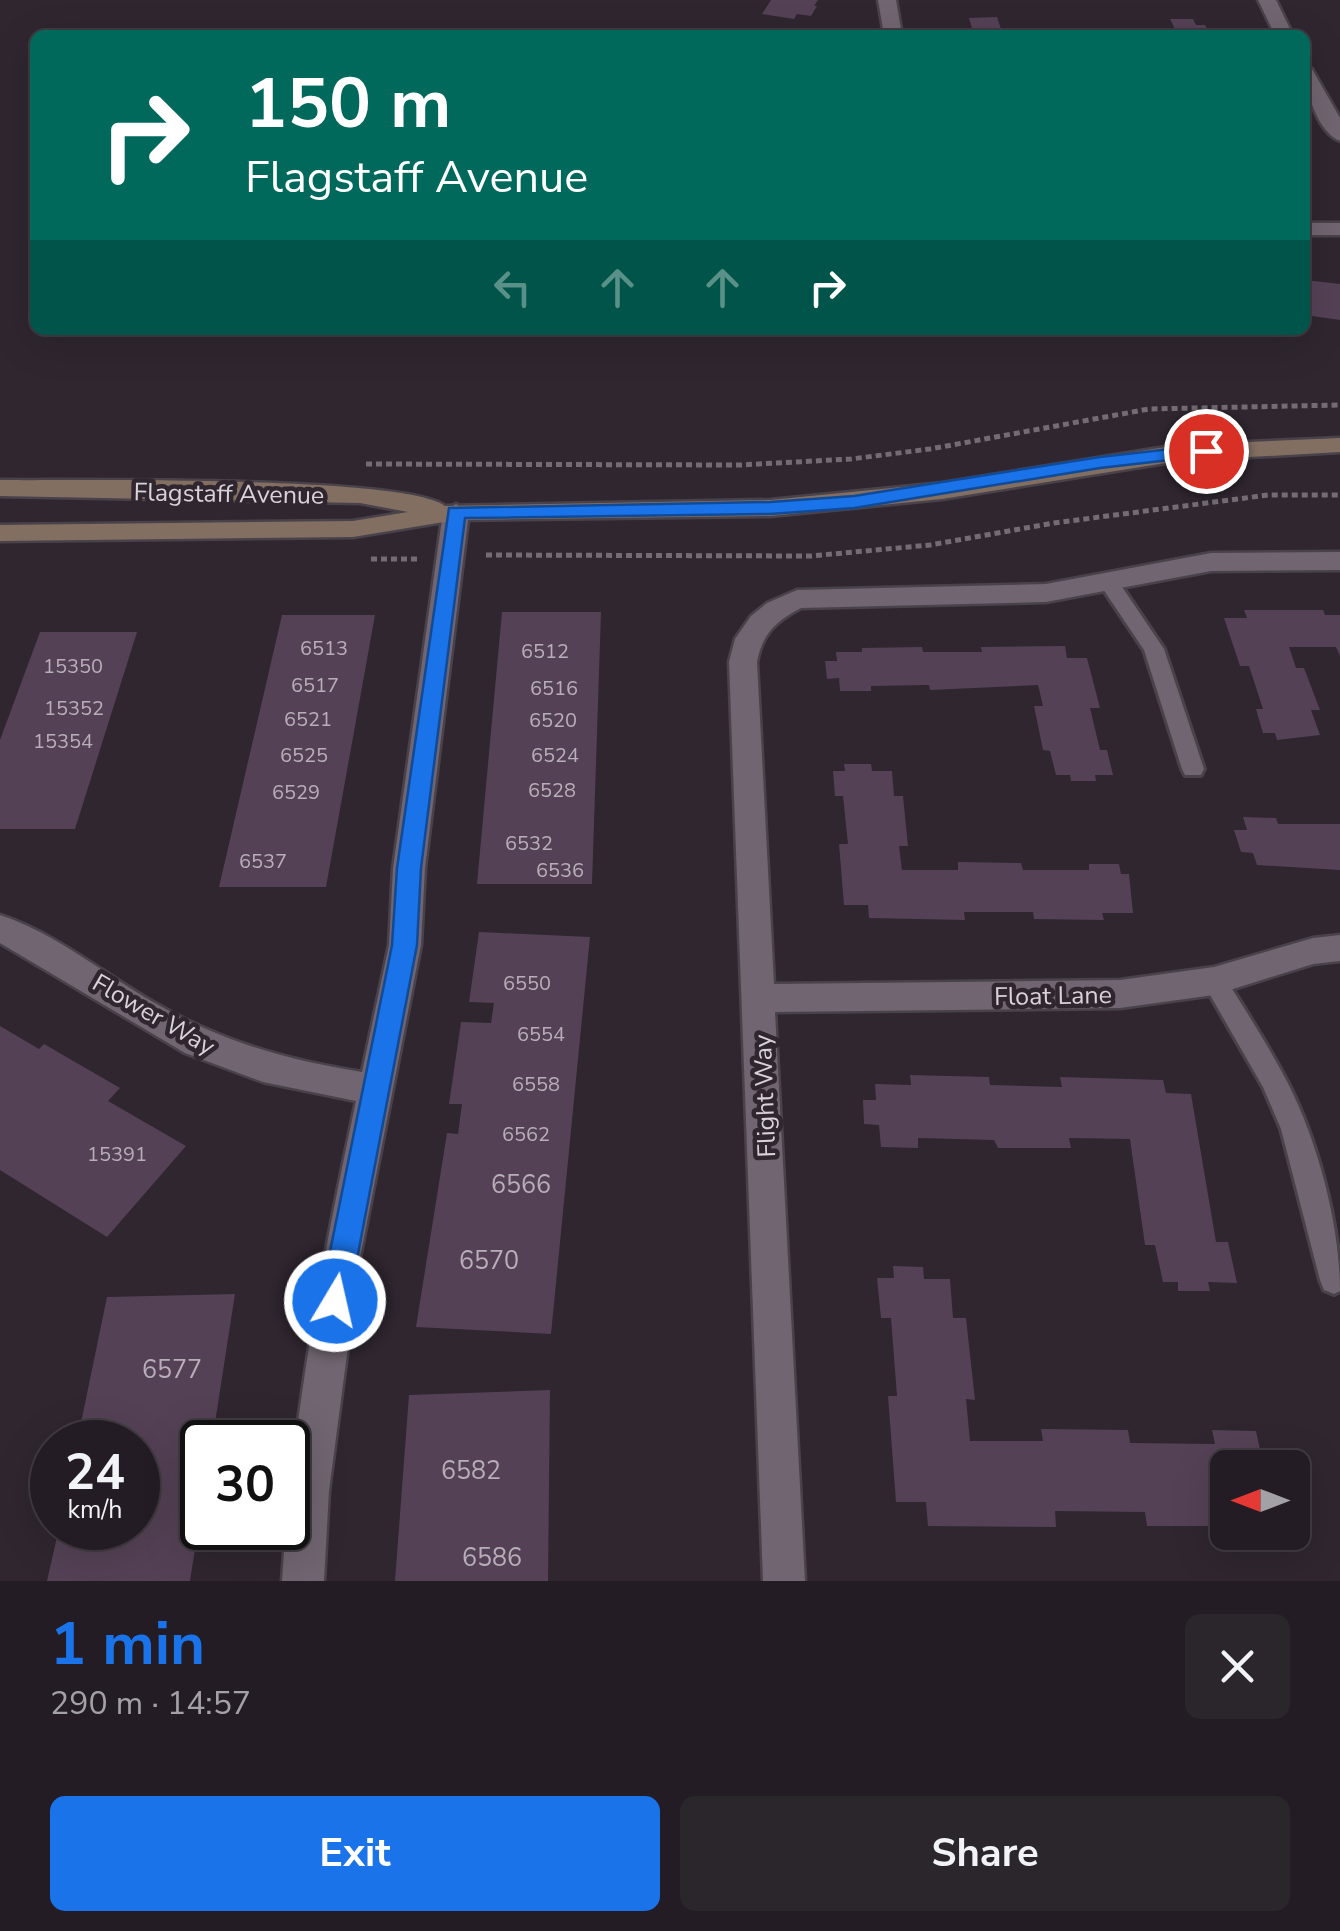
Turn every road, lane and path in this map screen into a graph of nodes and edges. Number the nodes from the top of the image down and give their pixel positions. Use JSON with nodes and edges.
{"nodes":[{"id":1,"x":886,"y":0,"type":"edge"},
{"id":2,"x":1267,"y":0,"type":"edge"},
{"id":3,"x":892,"y":30,"type":"edge"},
{"id":4,"x":1282,"y":30,"type":"edge"},
{"id":5,"x":1310,"y":82,"type":"edge"},
{"id":6,"x":1340,"y":136,"type":"edge"},
{"id":7,"x":1310,"y":229,"type":"edge"},
{"id":8,"x":1340,"y":229,"type":"edge"},
{"id":9,"x":1340,"y":405,"type":"edge"},
{"id":10,"x":1340,"y":445,"type":"edge"},
{"id":11,"x":353,"y":464,"type":"dead end"},
{"id":12,"x":0,"y":488,"type":"edge"},
{"id":13,"x":1340,"y":495,"type":"edge"},
{"id":14,"x":456,"y":512,"type":"junction"},
{"id":15,"x":0,"y":533,"type":"edge"},
{"id":16,"x":450,"y":557,"type":"junction"},
{"id":17,"x":366,"y":559,"type":"dead end"},
{"id":18,"x":1340,"y":561,"type":"edge"},
{"id":19,"x":1109,"y":583,"type":"junction"},
{"id":20,"x":1193,"y":769,"type":"dead end"},
{"id":21,"x":0,"y":928,"type":"edge"},
{"id":22,"x":1340,"y":948,"type":"edge"},
{"id":23,"x":1214,"y":981,"type":"junction"},
{"id":24,"x":760,"y":998,"type":"junction"},
{"id":25,"x":376,"y":1089,"type":"junction"},
{"id":26,"x":1334,"y":1280,"type":"dead end"},
{"id":27,"x":304,"y":1581,"type":"edge"},
{"id":28,"x":784,"y":1581,"type":"edge"}],
"edges":[{"from":1,"to":3,"type":"street"},
{"from":2,"to":4,"type":"street"},
{"from":5,"to":6,"type":"street"},
{"from":7,"to":8,"type":"street"},
{"from":9,"to":11,"type":"path"},
{"from":10,"to":14,"type":"street","name":"Flagstaff Avenue"},
{"from":12,"to":14,"type":"street","name":"Flagstaff Avenue"},
{"from":13,"to":16,"type":"path"},
{"from":14,"to":15,"type":"street","name":"Flagstaff Avenue"},
{"from":14,"to":16,"type":"street"},
{"from":16,"to":17,"type":"path"},
{"from":16,"to":25,"type":"street"},
{"from":18,"to":19,"type":"street"},
{"from":19,"to":20,"type":"lane"},
{"from":19,"to":24,"type":"street","name":"Flight Way"},
{"from":21,"to":25,"type":"street","name":"Flower Way"},
{"from":22,"to":23,"type":"street","name":"Float Lane"},
{"from":23,"to":24,"type":"street","name":"Float Lane"},
{"from":23,"to":26,"type":"lane"},
{"from":24,"to":28,"type":"street","name":"Flight Way"},
{"from":25,"to":27,"type":"street"}]}
